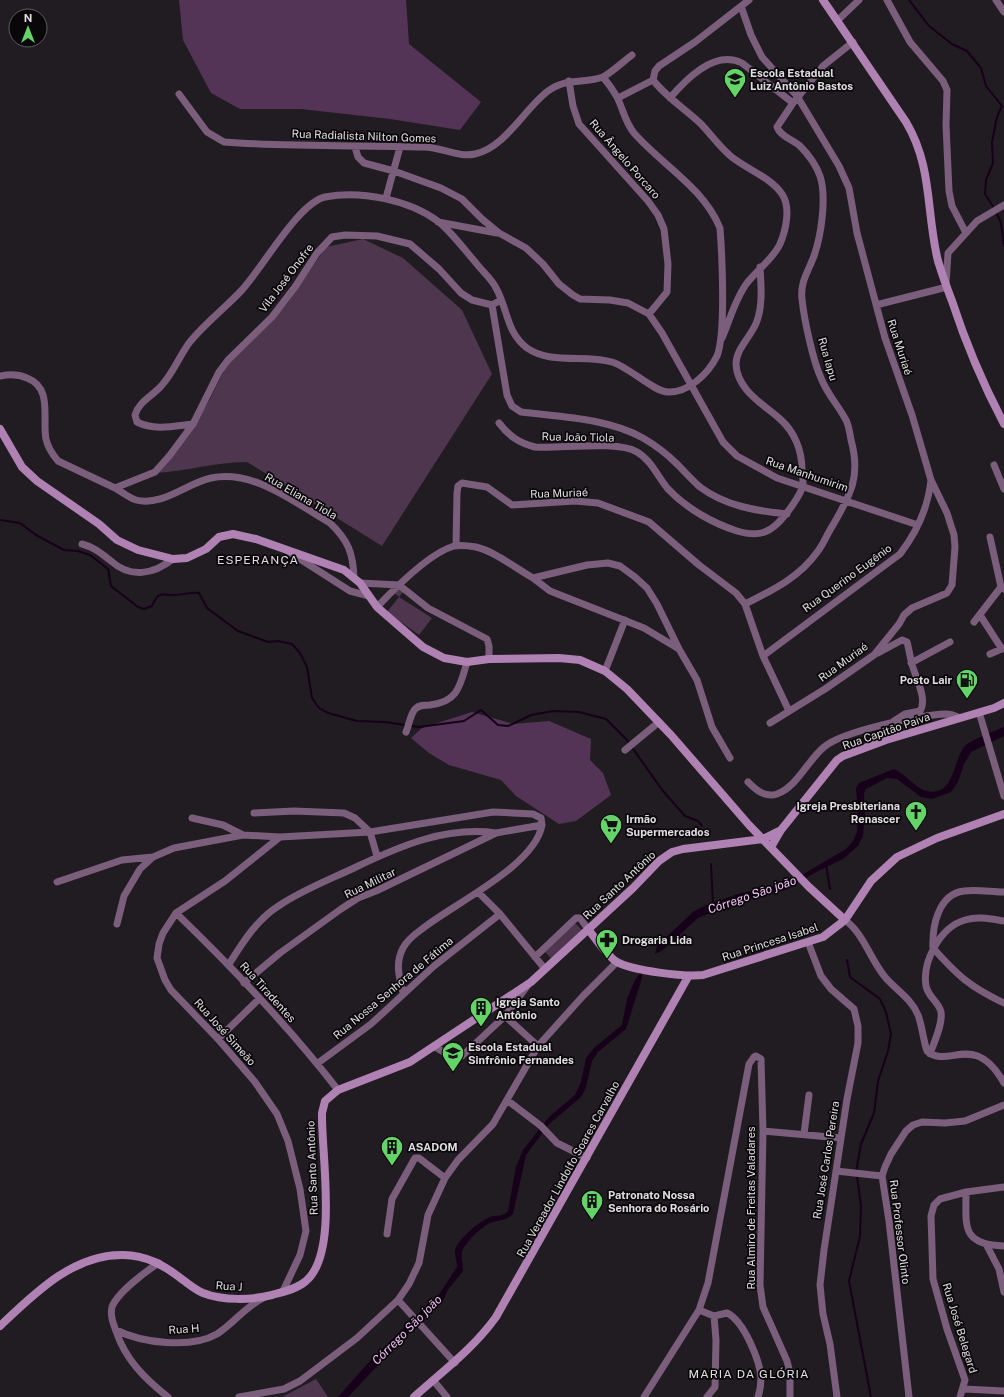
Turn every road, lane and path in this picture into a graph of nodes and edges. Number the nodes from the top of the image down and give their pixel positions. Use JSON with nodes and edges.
{"nodes":[{"id":1,"x":749,"y":0,"type":"edge"},
{"id":2,"x":824,"y":0,"type":"edge"},
{"id":3,"x":859,"y":0,"type":"edge"},
{"id":4,"x":887,"y":0,"type":"edge"},
{"id":5,"x":996,"y":0,"type":"edge"},
{"id":6,"x":741,"y":6,"type":"junction"},
{"id":7,"x":1004,"y":12,"type":"edge"},
{"id":8,"x":838,"y":20,"type":"junction"},
{"id":9,"x":853,"y":42,"type":"junction"},
{"id":10,"x":632,"y":55,"type":"dead end"},
{"id":11,"x":603,"y":77,"type":"junction"},
{"id":12,"x":653,"y":80,"type":"junction"},
{"id":13,"x":569,"y":81,"type":"junction"},
{"id":14,"x":179,"y":94,"type":"dead end"},
{"id":15,"x":798,"y":96,"type":"junction"},
{"id":16,"x":618,"y":98,"type":"junction"},
{"id":17,"x":670,"y":98,"type":"junction"},
{"id":18,"x":793,"y":103,"type":"junction"},
{"id":19,"x":355,"y":147,"type":"junction"},
{"id":20,"x":400,"y":147,"type":"junction"},
{"id":21,"x":394,"y":171,"type":"junction"},
{"id":22,"x":386,"y":198,"type":"junction"},
{"id":23,"x":1003,"y":206,"type":"edge"},
{"id":24,"x":438,"y":222,"type":"junction"},
{"id":25,"x":499,"y":233,"type":"junction"},
{"id":26,"x":966,"y":233,"type":"junction"},
{"id":27,"x":760,"y":267,"type":"junction"},
{"id":28,"x":946,"y":286,"type":"junction"},
{"id":29,"x":501,"y":300,"type":"junction"},
{"id":30,"x":492,"y":305,"type":"junction"},
{"id":31,"x":876,"y":305,"type":"junction"},
{"id":32,"x":649,"y":314,"type":"junction"},
{"id":33,"x":720,"y":344,"type":"junction"},
{"id":34,"x":0,"y":376,"type":"edge"},
{"id":35,"x":691,"y":386,"type":"junction"},
{"id":36,"x":499,"y":423,"type":"dead end"},
{"id":37,"x":193,"y":424,"type":"junction"},
{"id":38,"x":1004,"y":424,"type":"edge"},
{"id":39,"x":0,"y":429,"type":"edge"},
{"id":40,"x":994,"y":465,"type":"dead end"},
{"id":41,"x":930,"y":480,"type":"junction"},
{"id":42,"x":803,"y":486,"type":"junction"},
{"id":43,"x":115,"y":488,"type":"junction"},
{"id":44,"x":1004,"y":489,"type":"edge"},
{"id":45,"x":848,"y":500,"type":"junction"},
{"id":46,"x":787,"y":514,"type":"junction"},
{"id":47,"x":918,"y":525,"type":"junction"},
{"id":48,"x":990,"y":537,"type":"dead end"},
{"id":49,"x":82,"y":544,"type":"dead end"},
{"id":50,"x":456,"y":546,"type":"junction"},
{"id":51,"x":285,"y":550,"type":"junction"},
{"id":52,"x":173,"y":559,"type":"junction"},
{"id":53,"x":354,"y":577,"type":"junction"},
{"id":54,"x":533,"y":578,"type":"junction"},
{"id":55,"x":360,"y":583,"type":"junction"},
{"id":56,"x":399,"y":585,"type":"junction"},
{"id":57,"x":1002,"y":588,"type":"edge"},
{"id":58,"x":368,"y":596,"type":"junction"},
{"id":59,"x":745,"y":604,"type":"junction"},
{"id":60,"x":377,"y":607,"type":"junction"},
{"id":61,"x":980,"y":615,"type":"junction"},
{"id":62,"x":625,"y":620,"type":"junction"},
{"id":63,"x":974,"y":622,"type":"dead end"},
{"id":64,"x":950,"y":642,"type":"dead end"},
{"id":65,"x":679,"y":649,"type":"junction"},
{"id":66,"x":1003,"y":649,"type":"edge"},
{"id":67,"x":990,"y":654,"type":"dead end"},
{"id":68,"x":874,"y":655,"type":"junction"},
{"id":69,"x":763,"y":656,"type":"junction"},
{"id":70,"x":488,"y":660,"type":"junction"},
{"id":71,"x":467,"y":662,"type":"junction"},
{"id":72,"x":911,"y":663,"type":"junction"},
{"id":73,"x":605,"y":671,"type":"junction"},
{"id":74,"x":1004,"y":703,"type":"edge"},
{"id":75,"x":790,"y":711,"type":"junction"},
{"id":76,"x":979,"y":712,"type":"junction"},
{"id":77,"x":960,"y":718,"type":"junction"},
{"id":78,"x":659,"y":722,"type":"junction"},
{"id":79,"x":770,"y":723,"type":"dead end"},
{"id":80,"x":886,"y":725,"type":"junction"},
{"id":81,"x":407,"y":730,"type":"dead end"},
{"id":82,"x":627,"y":748,"type":"dead end"},
{"id":83,"x":730,"y":758,"type":"dead end"},
{"id":84,"x":748,"y":782,"type":"dead end"},
{"id":85,"x":1004,"y":796,"type":"edge"},
{"id":86,"x":254,"y":813,"type":"dead end"},
{"id":87,"x":1004,"y":814,"type":"edge"},
{"id":88,"x":192,"y":818,"type":"dead end"},
{"id":89,"x":542,"y":825,"type":"junction"},
{"id":90,"x":781,"y":830,"type":"junction"},
{"id":91,"x":370,"y":832,"type":"junction"},
{"id":92,"x":496,"y":833,"type":"junction"},
{"id":93,"x":243,"y":835,"type":"junction"},
{"id":94,"x":280,"y":837,"type":"junction"},
{"id":95,"x":763,"y":840,"type":"junction"},
{"id":96,"x":771,"y":847,"type":"junction"},
{"id":97,"x":377,"y":856,"type":"junction"},
{"id":98,"x":153,"y":857,"type":"junction"},
{"id":99,"x":57,"y":882,"type":"dead end"},
{"id":100,"x":478,"y":892,"type":"junction"},
{"id":101,"x":1004,"y":892,"type":"edge"},
{"id":102,"x":176,"y":913,"type":"junction"},
{"id":103,"x":500,"y":914,"type":"junction"},
{"id":104,"x":842,"y":918,"type":"junction"},
{"id":105,"x":1004,"y":921,"type":"edge"},
{"id":106,"x":117,"y":924,"type":"dead end"},
{"id":107,"x":588,"y":929,"type":"junction"},
{"id":108,"x":808,"y":942,"type":"junction"},
{"id":109,"x":933,"y":948,"type":"junction"},
{"id":110,"x":535,"y":957,"type":"junction"},
{"id":111,"x":617,"y":962,"type":"junction"},
{"id":112,"x":228,"y":964,"type":"junction"},
{"id":113,"x":545,"y":969,"type":"junction"},
{"id":114,"x":688,"y":977,"type":"junction"},
{"id":115,"x":531,"y":982,"type":"junction"},
{"id":116,"x":244,"y":983,"type":"junction"},
{"id":117,"x":403,"y":992,"type":"junction"},
{"id":118,"x":259,"y":999,"type":"junction"},
{"id":119,"x":1004,"y":1003,"type":"edge"},
{"id":120,"x":504,"y":1016,"type":"junction"},
{"id":121,"x":218,"y":1039,"type":"junction"},
{"id":122,"x":538,"y":1046,"type":"junction"},
{"id":123,"x":435,"y":1047,"type":"junction"},
{"id":124,"x":930,"y":1054,"type":"junction"},
{"id":125,"x":318,"y":1063,"type":"junction"},
{"id":126,"x":1004,"y":1083,"type":"edge"},
{"id":127,"x":338,"y":1090,"type":"junction"},
{"id":128,"x":809,"y":1095,"type":"dead end"},
{"id":129,"x":507,"y":1100,"type":"junction"},
{"id":130,"x":1004,"y":1105,"type":"edge"},
{"id":131,"x":763,"y":1131,"type":"junction"},
{"id":132,"x":804,"y":1134,"type":"junction"},
{"id":133,"x":841,"y":1138,"type":"junction"},
{"id":134,"x":587,"y":1158,"type":"junction"},
{"id":135,"x":836,"y":1171,"type":"junction"},
{"id":136,"x":882,"y":1176,"type":"junction"},
{"id":137,"x":445,"y":1178,"type":"junction"},
{"id":138,"x":1004,"y":1187,"type":"edge"},
{"id":139,"x":966,"y":1192,"type":"junction"},
{"id":140,"x":387,"y":1234,"type":"dead end"},
{"id":141,"x":987,"y":1246,"type":"junction"},
{"id":142,"x":1004,"y":1246,"type":"edge"},
{"id":143,"x":159,"y":1263,"type":"junction"},
{"id":144,"x":283,"y":1292,"type":"junction"},
{"id":145,"x":1004,"y":1292,"type":"edge"},
{"id":146,"x":267,"y":1296,"type":"junction"},
{"id":147,"x":398,"y":1300,"type":"junction"},
{"id":148,"x":699,"y":1310,"type":"junction"},
{"id":149,"x":714,"y":1316,"type":"junction"},
{"id":150,"x":0,"y":1326,"type":"edge"},
{"id":151,"x":116,"y":1330,"type":"junction"},
{"id":152,"x":455,"y":1362,"type":"junction"},
{"id":153,"x":433,"y":1380,"type":"junction"},
{"id":154,"x":715,"y":1388,"type":"junction"},
{"id":155,"x":964,"y":1389,"type":"junction"},
{"id":156,"x":1004,"y":1391,"type":"edge"},
{"id":157,"x":168,"y":1397,"type":"edge"},
{"id":158,"x":239,"y":1397,"type":"edge"},
{"id":159,"x":414,"y":1397,"type":"edge"},
{"id":160,"x":447,"y":1397,"type":"edge"},
{"id":161,"x":644,"y":1397,"type":"edge"},
{"id":162,"x":707,"y":1397,"type":"edge"},
{"id":163,"x":715,"y":1397,"type":"edge"},
{"id":164,"x":758,"y":1397,"type":"edge"},
{"id":165,"x":790,"y":1397,"type":"edge"},
{"id":166,"x":837,"y":1397,"type":"edge"},
{"id":167,"x":909,"y":1397,"type":"edge"},
{"id":168,"x":960,"y":1397,"type":"edge"}],
"edges":[{"from":1,"to":6,"type":"street"},
{"from":2,"to":8,"type":"street"},
{"from":3,"to":8,"type":"street"},
{"from":4,"to":26,"type":"street"},
{"from":5,"to":7,"type":"street"},
{"from":6,"to":12,"type":"street"},
{"from":6,"to":15,"type":"street","name":"Rua Muriaé"},
{"from":8,"to":9,"type":"street"},
{"from":9,"to":15,"type":"street"},
{"from":9,"to":28,"type":"street"},
{"from":10,"to":11,"type":"street"},
{"from":11,"to":13,"type":"street","name":"Rua Radialista Nilton Gomes"},
{"from":11,"to":16,"type":"street"},
{"from":12,"to":16,"type":"street"},
{"from":12,"to":17,"type":"street"},
{"from":13,"to":20,"type":"street","name":"Rua Radialista Nilton Gomes"},
{"from":13,"to":32,"type":"street","name":"Rua Ângelo Porcaro"},
{"from":14,"to":19,"type":"street","name":"Rua Radialista Nilton Gomes"},
{"from":15,"to":18,"type":"street"},
{"from":15,"to":31,"type":"street","name":"Rua Muriaé"},
{"from":16,"to":33,"type":"street"},
{"from":17,"to":18,"type":"street"},
{"from":17,"to":27,"type":"street"},
{"from":18,"to":45,"type":"street","name":"Rua Iapu"},
{"from":19,"to":20,"type":"street","name":"Rua Radialista Nilton Gomes"},
{"from":19,"to":21,"type":"street"},
{"from":20,"to":21,"type":"street"},
{"from":21,"to":22,"type":"street"},
{"from":21,"to":25,"type":"street"},
{"from":22,"to":24,"type":"street"},
{"from":22,"to":37,"type":"street"},
{"from":23,"to":26,"type":"street"},
{"from":24,"to":25,"type":"street"},
{"from":24,"to":29,"type":"street"},
{"from":25,"to":32,"type":"street"},
{"from":26,"to":28,"type":"street"},
{"from":27,"to":33,"type":"street"},
{"from":27,"to":42,"type":"street"},
{"from":28,"to":31,"type":"street"},
{"from":28,"to":38,"type":"street"},
{"from":29,"to":30,"type":"street"},
{"from":29,"to":35,"type":"street"},
{"from":30,"to":37,"type":"street","name":"Vila José Onofre"},
{"from":30,"to":46,"type":"street"},
{"from":31,"to":41,"type":"street","name":"Rua Muriaé"},
{"from":32,"to":35,"type":"street","name":"Rua Manhumirim"},
{"from":33,"to":35,"type":"street"},
{"from":34,"to":43,"type":"street","name":"Rua Eliana Tiola"},
{"from":35,"to":42,"type":"street","name":"Rua Manhumirim"},
{"from":36,"to":46,"type":"street","name":"Rua João Tiola"},
{"from":37,"to":43,"type":"street","name":"Vila José Onofre"},
{"from":39,"to":52,"type":"street"},
{"from":40,"to":44,"type":"street"},
{"from":41,"to":47,"type":"street","name":"Rua Querino Eugênio"},
{"from":41,"to":68,"type":"street","name":"Rua Muriaé"},
{"from":42,"to":45,"type":"street","name":"Rua Manhumirim"},
{"from":42,"to":46,"type":"street","name":"Rua João Tiola"},
{"from":43,"to":53,"type":"street","name":"Rua Eliana Tiola"},
{"from":45,"to":47,"type":"street","name":"Rua Manhumirim"},
{"from":45,"to":59,"type":"street","name":"Rua Iapu"},
{"from":47,"to":69,"type":"street","name":"Rua Querino Eugênio"},
{"from":48,"to":57,"type":"street"},
{"from":49,"to":52,"type":"street"},
{"from":50,"to":54,"type":"street"},
{"from":50,"to":56,"type":"street"},
{"from":50,"to":59,"type":"street","name":"Rua Muriaé"},
{"from":51,"to":52,"type":"street"},
{"from":51,"to":53,"type":"street"},
{"from":51,"to":58,"type":"street"},
{"from":53,"to":55,"type":"street"},
{"from":54,"to":62,"type":"street"},
{"from":54,"to":65,"type":"street"},
{"from":55,"to":56,"type":"street"},
{"from":55,"to":58,"type":"street"},
{"from":56,"to":60,"type":"street"},
{"from":56,"to":70,"type":"street"},
{"from":57,"to":61,"type":"street"},
{"from":58,"to":60,"type":"street"},
{"from":59,"to":69,"type":"street","name":"Rua Muriaé"},
{"from":60,"to":71,"type":"street"},
{"from":61,"to":63,"type":"street"},
{"from":61,"to":66,"type":"street"},
{"from":62,"to":65,"type":"street"},
{"from":62,"to":73,"type":"street"},
{"from":64,"to":72,"type":"street"},
{"from":65,"to":83,"type":"street"},
{"from":66,"to":67,"type":"street"},
{"from":68,"to":72,"type":"street"},
{"from":68,"to":75,"type":"street","name":"Rua Muriaé"},
{"from":69,"to":75,"type":"street","name":"Rua Muriaé"},
{"from":70,"to":71,"type":"street"},
{"from":70,"to":73,"type":"street"},
{"from":71,"to":81,"type":"street"},
{"from":72,"to":80,"type":"street"},
{"from":73,"to":78,"type":"street"},
{"from":74,"to":76,"type":"street","name":"Rua Capitão Paiva"},
{"from":75,"to":79,"type":"street"},
{"from":76,"to":77,"type":"street","name":"Rua Capitão Paiva"},
{"from":76,"to":85,"type":"street"},
{"from":77,"to":80,"type":"street"},
{"from":77,"to":90,"type":"street","name":"Rua Capitão Paiva"},
{"from":78,"to":82,"type":"street"},
{"from":78,"to":95,"type":"street"},
{"from":80,"to":84,"type":"street"},
{"from":86,"to":91,"type":"street"},
{"from":87,"to":104,"type":"street","name":"Rua Princesa Isabel"},
{"from":88,"to":93,"type":"street"},
{"from":89,"to":91,"type":"street"},
{"from":89,"to":92,"type":"street"},
{"from":89,"to":100,"type":"street"},
{"from":90,"to":95,"type":"street"},
{"from":90,"to":96,"type":"street"},
{"from":91,"to":94,"type":"street"},
{"from":91,"to":97,"type":"street"},
{"from":92,"to":97,"type":"street"},
{"from":92,"to":116,"type":"street","name":"Rua Militar"},
{"from":93,"to":94,"type":"street"},
{"from":93,"to":98,"type":"street"},
{"from":94,"to":102,"type":"street","name":"Rua José Simeão"},
{"from":95,"to":96,"type":"street"},
{"from":95,"to":107,"type":"street","name":"Rua Santo Antônio"},
{"from":96,"to":104,"type":"street"},
{"from":97,"to":112,"type":"street"},
{"from":98,"to":99,"type":"street"},
{"from":98,"to":106,"type":"street"},
{"from":100,"to":103,"type":"street"},
{"from":100,"to":117,"type":"street"},
{"from":101,"to":109,"type":"street"},
{"from":102,"to":112,"type":"street","name":"Rua Tiradentes"},
{"from":102,"to":121,"type":"street","name":"Rua José Simeão"},
{"from":103,"to":110,"type":"street"},
{"from":103,"to":117,"type":"street","name":"Rua Nossa Senhora de Fátima"},
{"from":104,"to":108,"type":"street","name":"Rua Princesa Isabel"},
{"from":104,"to":124,"type":"street"},
{"from":105,"to":109,"type":"street"},
{"from":107,"to":110,"type":"street"},
{"from":107,"to":111,"type":"street"},
{"from":107,"to":113,"type":"street","name":"Rua Santo Antônio"},
{"from":108,"to":114,"type":"street","name":"Rua Princesa Isabel"},
{"from":108,"to":133,"type":"street","name":"Rua José Carlos Pereira"},
{"from":109,"to":119,"type":"street"},
{"from":109,"to":124,"type":"street"},
{"from":110,"to":113,"type":"street"},
{"from":111,"to":114,"type":"street","name":"Rua Princesa Isabel"},
{"from":111,"to":122,"type":"street"},
{"from":112,"to":116,"type":"street","name":"Rua Tiradentes"},
{"from":113,"to":115,"type":"street","name":"Rua Santo Antônio"},
{"from":114,"to":134,"type":"street","name":"Rua Vereador Lindolfo Soares Carvalho"},
{"from":115,"to":120,"type":"street","name":"Rua Santo Antônio"},
{"from":115,"to":123,"type":"street","name":"Rua Santo Antônio"},
{"from":116,"to":118,"type":"street","name":"Rua Tiradentes"},
{"from":117,"to":125,"type":"street","name":"Rua Nossa Senhora de Fátima"},
{"from":118,"to":121,"type":"street"},
{"from":118,"to":125,"type":"street","name":"Rua Tiradentes"},
{"from":120,"to":122,"type":"street"},
{"from":120,"to":123,"type":"street","name":"Rua Santo Antônio"},
{"from":121,"to":144,"type":"street","name":"Rua José Simeão"},
{"from":122,"to":129,"type":"street"},
{"from":123,"to":127,"type":"street","name":"Rua Santo Antônio"},
{"from":124,"to":126,"type":"street"},
{"from":125,"to":127,"type":"street","name":"Rua Tiradentes"},
{"from":127,"to":144,"type":"street","name":"Rua Santo Antônio"},
{"from":128,"to":132,"type":"street"},
{"from":129,"to":134,"type":"street"},
{"from":129,"to":137,"type":"street"},
{"from":130,"to":136,"type":"street","name":"Rua Professor Olinto"},
{"from":131,"to":132,"type":"street"},
{"from":131,"to":148,"type":"street","name":"Rua Almiro de Freitas Valadares"},
{"from":131,"to":165,"type":"street","name":"Rua Almiro de Freitas Valadares"},
{"from":132,"to":133,"type":"street"},
{"from":133,"to":135,"type":"street","name":"Rua José Carlos Pereira"},
{"from":134,"to":152,"type":"street","name":"Rua Vereador Lindolfo Soares Carvalho"},
{"from":135,"to":136,"type":"street"},
{"from":135,"to":166,"type":"street","name":"Rua José Carlos Pereira"},
{"from":136,"to":167,"type":"street","name":"Rua Professor Olinto"},
{"from":137,"to":140,"type":"street"},
{"from":137,"to":147,"type":"street"},
{"from":138,"to":139,"type":"street","name":"Rua José Belegard"},
{"from":139,"to":141,"type":"street"},
{"from":139,"to":155,"type":"street","name":"Rua José Belegard"},
{"from":141,"to":142,"type":"street"},
{"from":141,"to":145,"type":"street"},
{"from":143,"to":146,"type":"street","name":"Rua J"},
{"from":143,"to":150,"type":"street","name":"Rua J"},
{"from":143,"to":151,"type":"street"},
{"from":144,"to":146,"type":"street","name":"Rua J"},
{"from":146,"to":151,"type":"street","name":"Rua H"},
{"from":147,"to":152,"type":"street"},
{"from":147,"to":158,"type":"street"},
{"from":148,"to":149,"type":"street"},
{"from":148,"to":161,"type":"street"},
{"from":149,"to":154,"type":"street"},
{"from":149,"to":164,"type":"street"},
{"from":151,"to":157,"type":"street"},
{"from":152,"to":153,"type":"street","name":"Rua Vereador Lindolfo Soares Carvalho"},
{"from":153,"to":159,"type":"street","name":"Rua Vereador Lindolfo Soares Carvalho"},
{"from":153,"to":160,"type":"street"},
{"from":154,"to":162,"type":"street"},
{"from":154,"to":163,"type":"street"},
{"from":155,"to":156,"type":"street"},
{"from":155,"to":168,"type":"street","name":"Rua José Belegard"}]}
